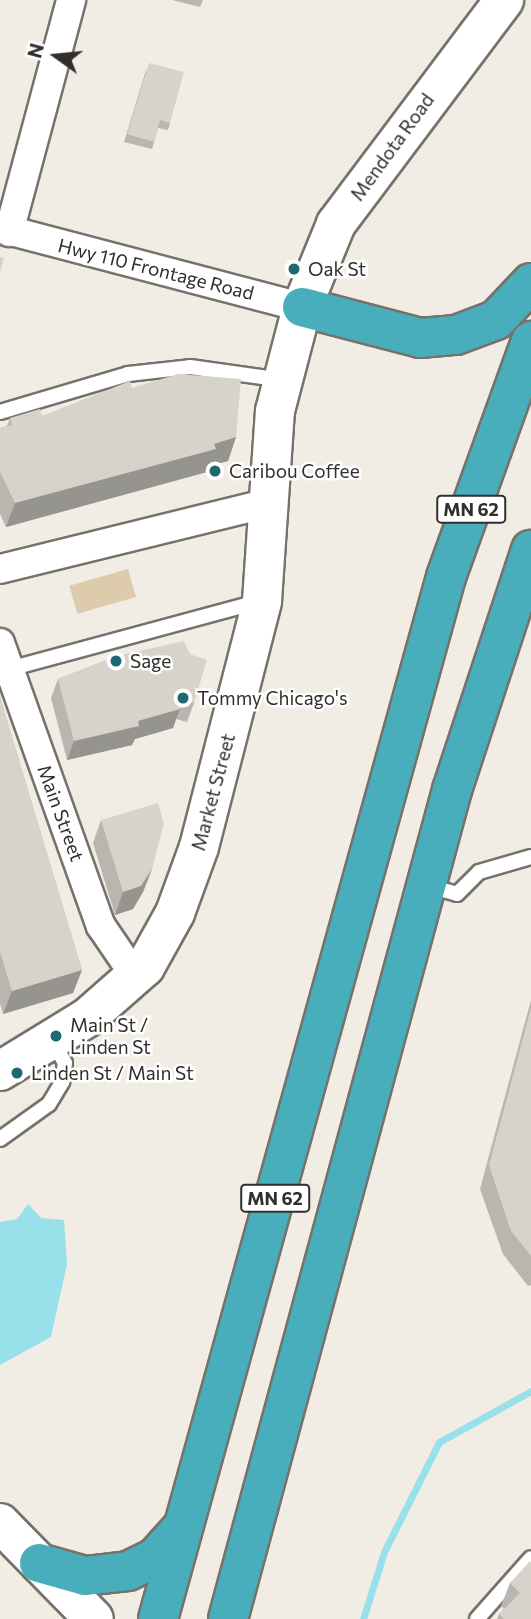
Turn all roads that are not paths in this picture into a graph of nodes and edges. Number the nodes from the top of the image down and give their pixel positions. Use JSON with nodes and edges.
{"nodes":[{"id":1,"x":71,"y":0,"type":"edge"},
{"id":2,"x":504,"y":0,"type":"edge"},
{"id":3,"x":5,"y":230,"type":"edge"},
{"id":4,"x":531,"y":283,"type":"edge"},
{"id":5,"x":302,"y":307,"type":"junction"},
{"id":6,"x":531,"y":341,"type":"edge"},
{"id":7,"x":283,"y":380,"type":"junction"},
{"id":8,"x":0,"y":412,"type":"edge"},
{"id":9,"x":270,"y":503,"type":"junction"},
{"id":10,"x":531,"y":550,"type":"edge"},
{"id":11,"x":0,"y":569,"type":"edge"},
{"id":12,"x":262,"y":601,"type":"junction"},
{"id":13,"x":5,"y":656,"type":"edge"},
{"id":14,"x":531,"y":856,"type":"edge"},
{"id":15,"x":426,"y":886,"type":"junction"},
{"id":16,"x":135,"y":976,"type":"junction"},
{"id":17,"x":53,"y":1042,"type":"junction"},
{"id":18,"x":0,"y":1071,"type":"edge"},
{"id":19,"x":0,"y":1139,"type":"edge"},
{"id":20,"x":0,"y":1523,"type":"edge"},
{"id":21,"x":184,"y":1527,"type":"junction"},
{"id":22,"x":531,"y":1558,"type":"edge"},
{"id":23,"x":39,"y":1563,"type":"junction"},
{"id":24,"x":94,"y":1619,"type":"edge"},
{"id":25,"x":158,"y":1619,"type":"edge"},
{"id":26,"x":228,"y":1619,"type":"edge"},
{"id":27,"x":477,"y":1619,"type":"edge"}],
"edges":[{"from":1,"to":3,"type":"street"},
{"from":2,"to":5,"type":"street","name":"Mendota Road"},
{"from":3,"to":5,"type":"street","name":"Hwy 110 Frontage Road"},
{"from":4,"to":5,"type":"highway"},
{"from":5,"to":7,"type":"street","name":"Market Street"},
{"from":6,"to":21,"type":"highway","number":"MN 62"},
{"from":7,"to":8,"type":"lane"},
{"from":7,"to":9,"type":"street","name":"Market Street"},
{"from":9,"to":11,"type":"street"},
{"from":9,"to":12,"type":"street","name":"Market Street"},
{"from":10,"to":15,"type":"highway","number":"MN 62"},
{"from":12,"to":13,"type":"lane"},
{"from":12,"to":16,"type":"street","name":"Market Street"},
{"from":13,"to":16,"type":"street","name":"Main Street"},
{"from":14,"to":15,"type":"lane"},
{"from":15,"to":26,"type":"highway","number":"MN 62"},
{"from":16,"to":17,"type":"street","name":"Market Street"},
{"from":17,"to":18,"type":"street","name":"Market Street"},
{"from":17,"to":19,"type":"lane"},
{"from":20,"to":23,"type":"street"},
{"from":21,"to":23,"type":"highway"},
{"from":21,"to":25,"type":"highway","number":"MN 62"},
{"from":22,"to":27,"type":"lane"},
{"from":23,"to":24,"type":"street"}]}
